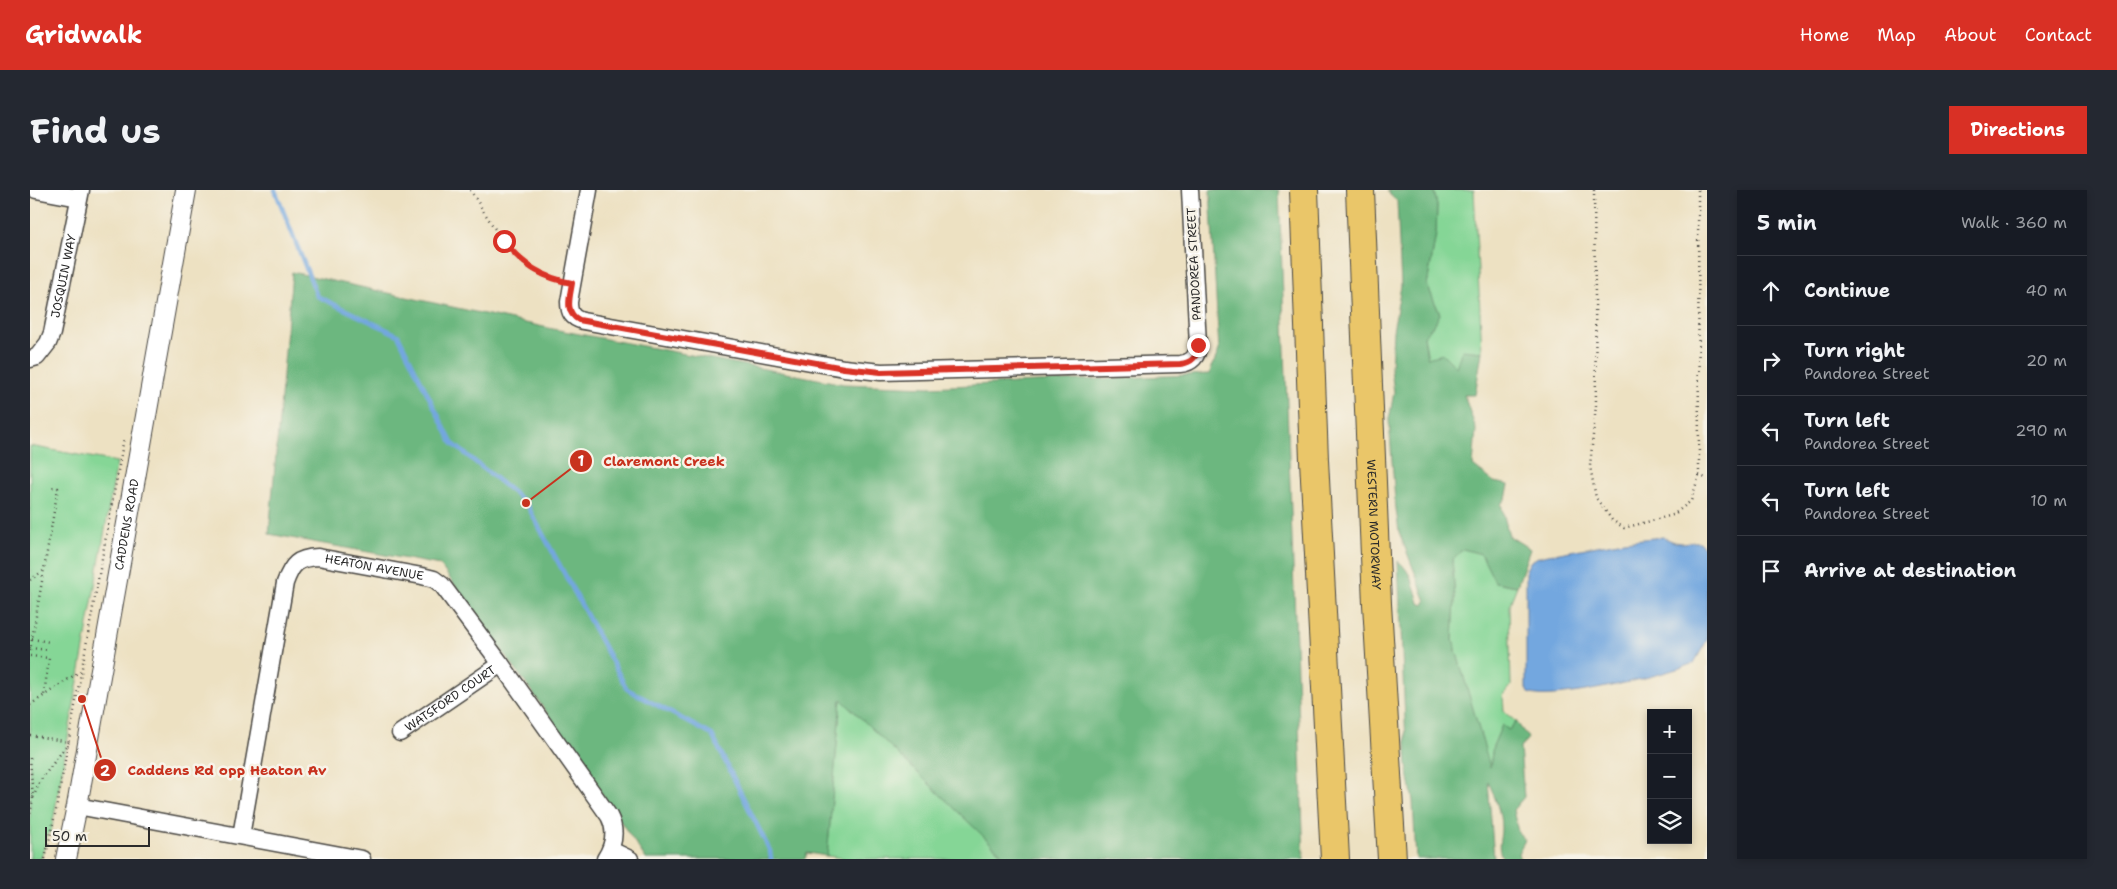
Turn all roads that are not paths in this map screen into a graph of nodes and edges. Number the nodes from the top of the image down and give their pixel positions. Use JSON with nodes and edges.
{"nodes":[{"id":1,"x":36,"y":190,"type":"edge"},
{"id":2,"x":186,"y":190,"type":"edge"},
{"id":3,"x":589,"y":190,"type":"edge"},
{"id":4,"x":1190,"y":190,"type":"edge"},
{"id":5,"x":1304,"y":190,"type":"edge"},
{"id":6,"x":1360,"y":190,"type":"edge"},
{"id":7,"x":80,"y":194,"type":"edge"},
{"id":8,"x":34,"y":358,"type":"edge"},
{"id":9,"x":501,"y":664,"type":"junction"},
{"id":10,"x":400,"y":733,"type":"dead end"},
{"id":11,"x":77,"y":806,"type":"junction"},
{"id":12,"x":240,"y":836,"type":"junction"},
{"id":13,"x":608,"y":854,"type":"edge"},
{"id":14,"x":66,"y":859,"type":"edge"},
{"id":15,"x":362,"y":859,"type":"edge"},
{"id":16,"x":630,"y":859,"type":"edge"},
{"id":17,"x":1335,"y":859,"type":"edge"},
{"id":18,"x":1392,"y":859,"type":"edge"}],
"edges":[{"from":1,"to":7,"type":"street"},
{"from":2,"to":11,"type":"street","name":"CADDENS ROAD"},
{"from":3,"to":4,"type":"street","name":"PANDOREA STREET"},
{"from":5,"to":17,"type":"highway"},
{"from":6,"to":18,"type":"highway","name":"WESTERN MOTORWAY"},
{"from":7,"to":8,"type":"street","name":"JOSQUIN WAY"},
{"from":9,"to":10,"type":"street","name":"WATSFORD COURT"},
{"from":9,"to":12,"type":"street","name":"HEATON AVENUE"},
{"from":9,"to":13,"type":"street","name":"HEATON AVENUE"},
{"from":11,"to":12,"type":"street"},
{"from":11,"to":14,"type":"street","name":"CADDENS ROAD"},
{"from":12,"to":15,"type":"street"},
{"from":13,"to":16,"type":"street","name":"HEATON AVENUE"}]}
